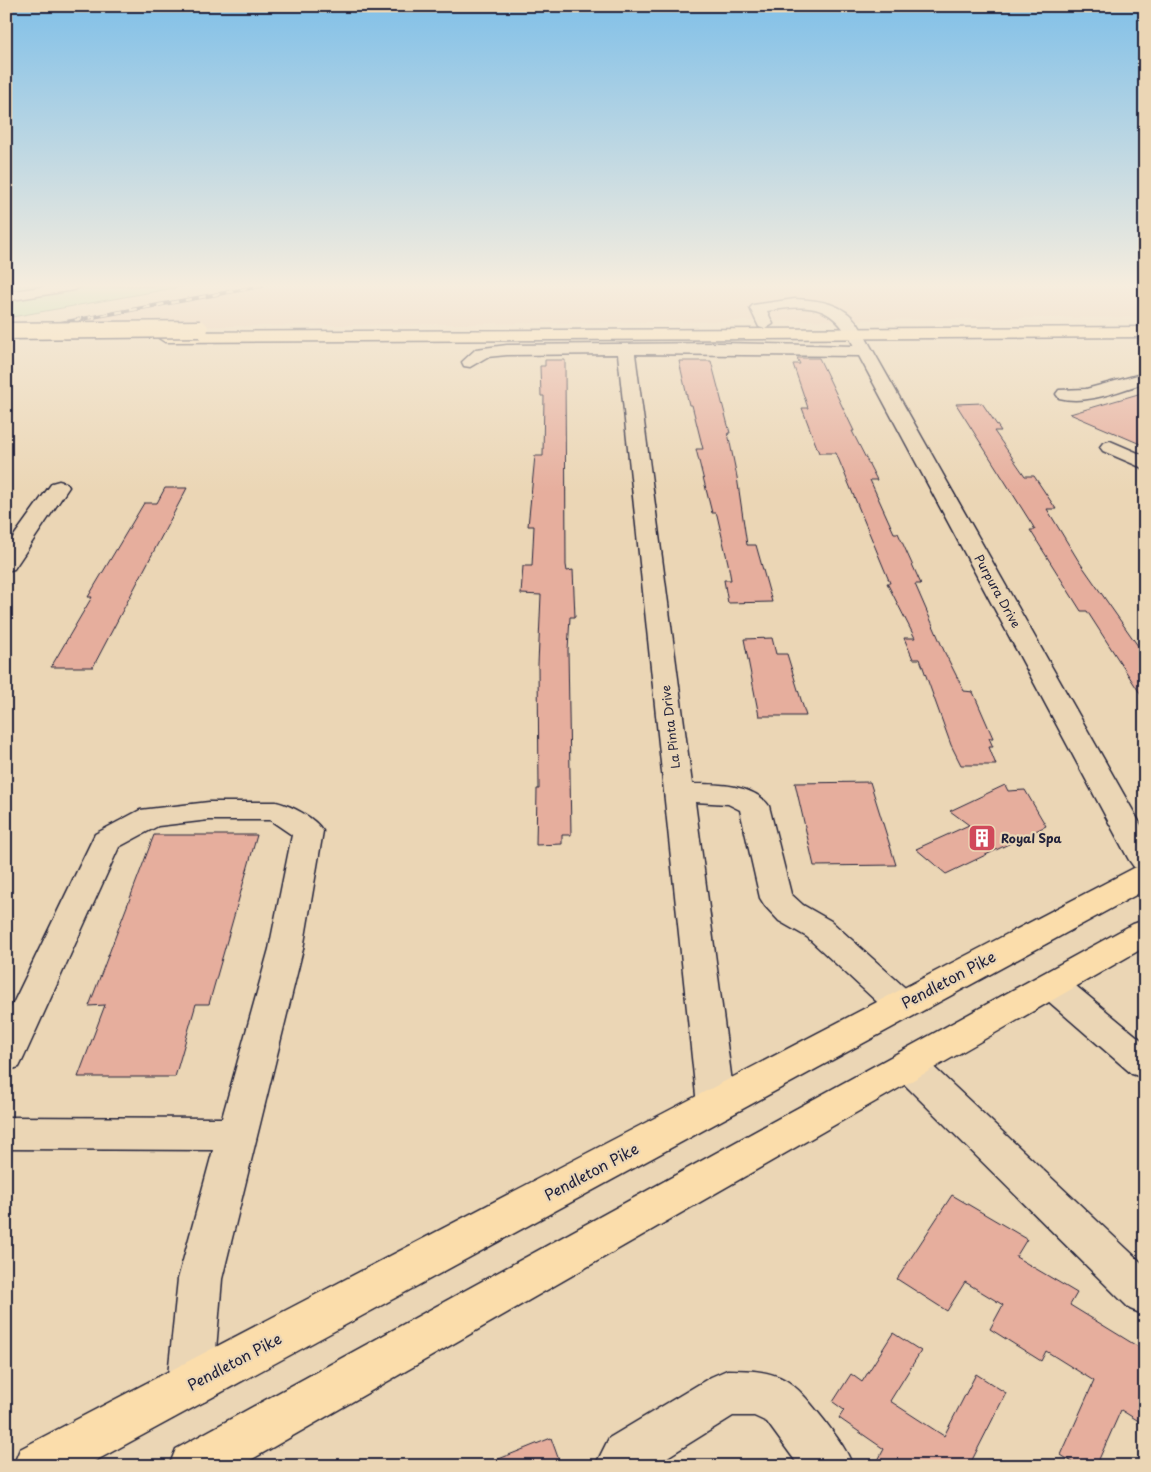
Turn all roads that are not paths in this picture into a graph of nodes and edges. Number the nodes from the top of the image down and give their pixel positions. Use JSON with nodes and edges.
{"nodes":[{"id":1,"x":480,"y":355,"type":"edge"},
{"id":2,"x":627,"y":355,"type":"edge"},
{"id":3,"x":866,"y":355,"type":"edge"},
{"id":4,"x":470,"y":362,"type":"dead end"},
{"id":5,"x":1145,"y":378,"type":"edge"},
{"id":6,"x":1065,"y":394,"type":"dead end"},
{"id":7,"x":1110,"y":447,"type":"dead end"},
{"id":8,"x":1145,"y":462,"type":"edge"},
{"id":9,"x":59,"y":487,"type":"dead end"},
{"id":10,"x":6,"y":564,"type":"edge"},
{"id":11,"x":678,"y":793,"type":"junction"},
{"id":12,"x":1145,"y":860,"type":"edge"},
{"id":13,"x":1145,"y":876,"type":"edge"},
{"id":14,"x":1145,"y":932,"type":"edge"},
{"id":15,"x":1052,"y":985,"type":"junction"},
{"id":16,"x":901,"y":1004,"type":"junction"},
{"id":17,"x":6,"y":1057,"type":"edge"},
{"id":18,"x":1145,"y":1064,"type":"edge"},
{"id":19,"x":909,"y":1066,"type":"junction"},
{"id":20,"x":716,"y":1105,"type":"junction"},
{"id":21,"x":6,"y":1133,"type":"edge"},
{"id":22,"x":237,"y":1134,"type":"junction"},
{"id":23,"x":1145,"y":1295,"type":"edge"},
{"id":24,"x":190,"y":1385,"type":"junction"},
{"id":25,"x":37,"y":1466,"type":"edge"},
{"id":26,"x":193,"y":1466,"type":"edge"},
{"id":27,"x":619,"y":1466,"type":"edge"},
{"id":28,"x":829,"y":1466,"type":"edge"}],
"edges":[{"from":1,"to":4,"type":"street"},
{"from":2,"to":11,"type":"street","name":"La Pinta Drive"},
{"from":3,"to":12,"type":"street","name":"Purpura Drive"},
{"from":5,"to":6,"type":"street"},
{"from":7,"to":8,"type":"street"},
{"from":9,"to":10,"type":"street"},
{"from":11,"to":16,"type":"street"},
{"from":11,"to":20,"type":"street","name":"La Pinta Drive"},
{"from":13,"to":16,"type":"main road","name":"Pendleton Pike"},
{"from":14,"to":15,"type":"main road"},
{"from":15,"to":18,"type":"street"},
{"from":15,"to":19,"type":"main road"},
{"from":16,"to":20,"type":"main road","name":"Pendleton Pike"},
{"from":17,"to":22,"type":"street"},
{"from":19,"to":23,"type":"street"},
{"from":19,"to":26,"type":"main road"},
{"from":20,"to":24,"type":"main road","name":"Pendleton Pike"},
{"from":21,"to":22,"type":"street"},
{"from":22,"to":24,"type":"street"},
{"from":24,"to":25,"type":"main road","name":"Pendleton Pike"},
{"from":27,"to":28,"type":"street"}]}
